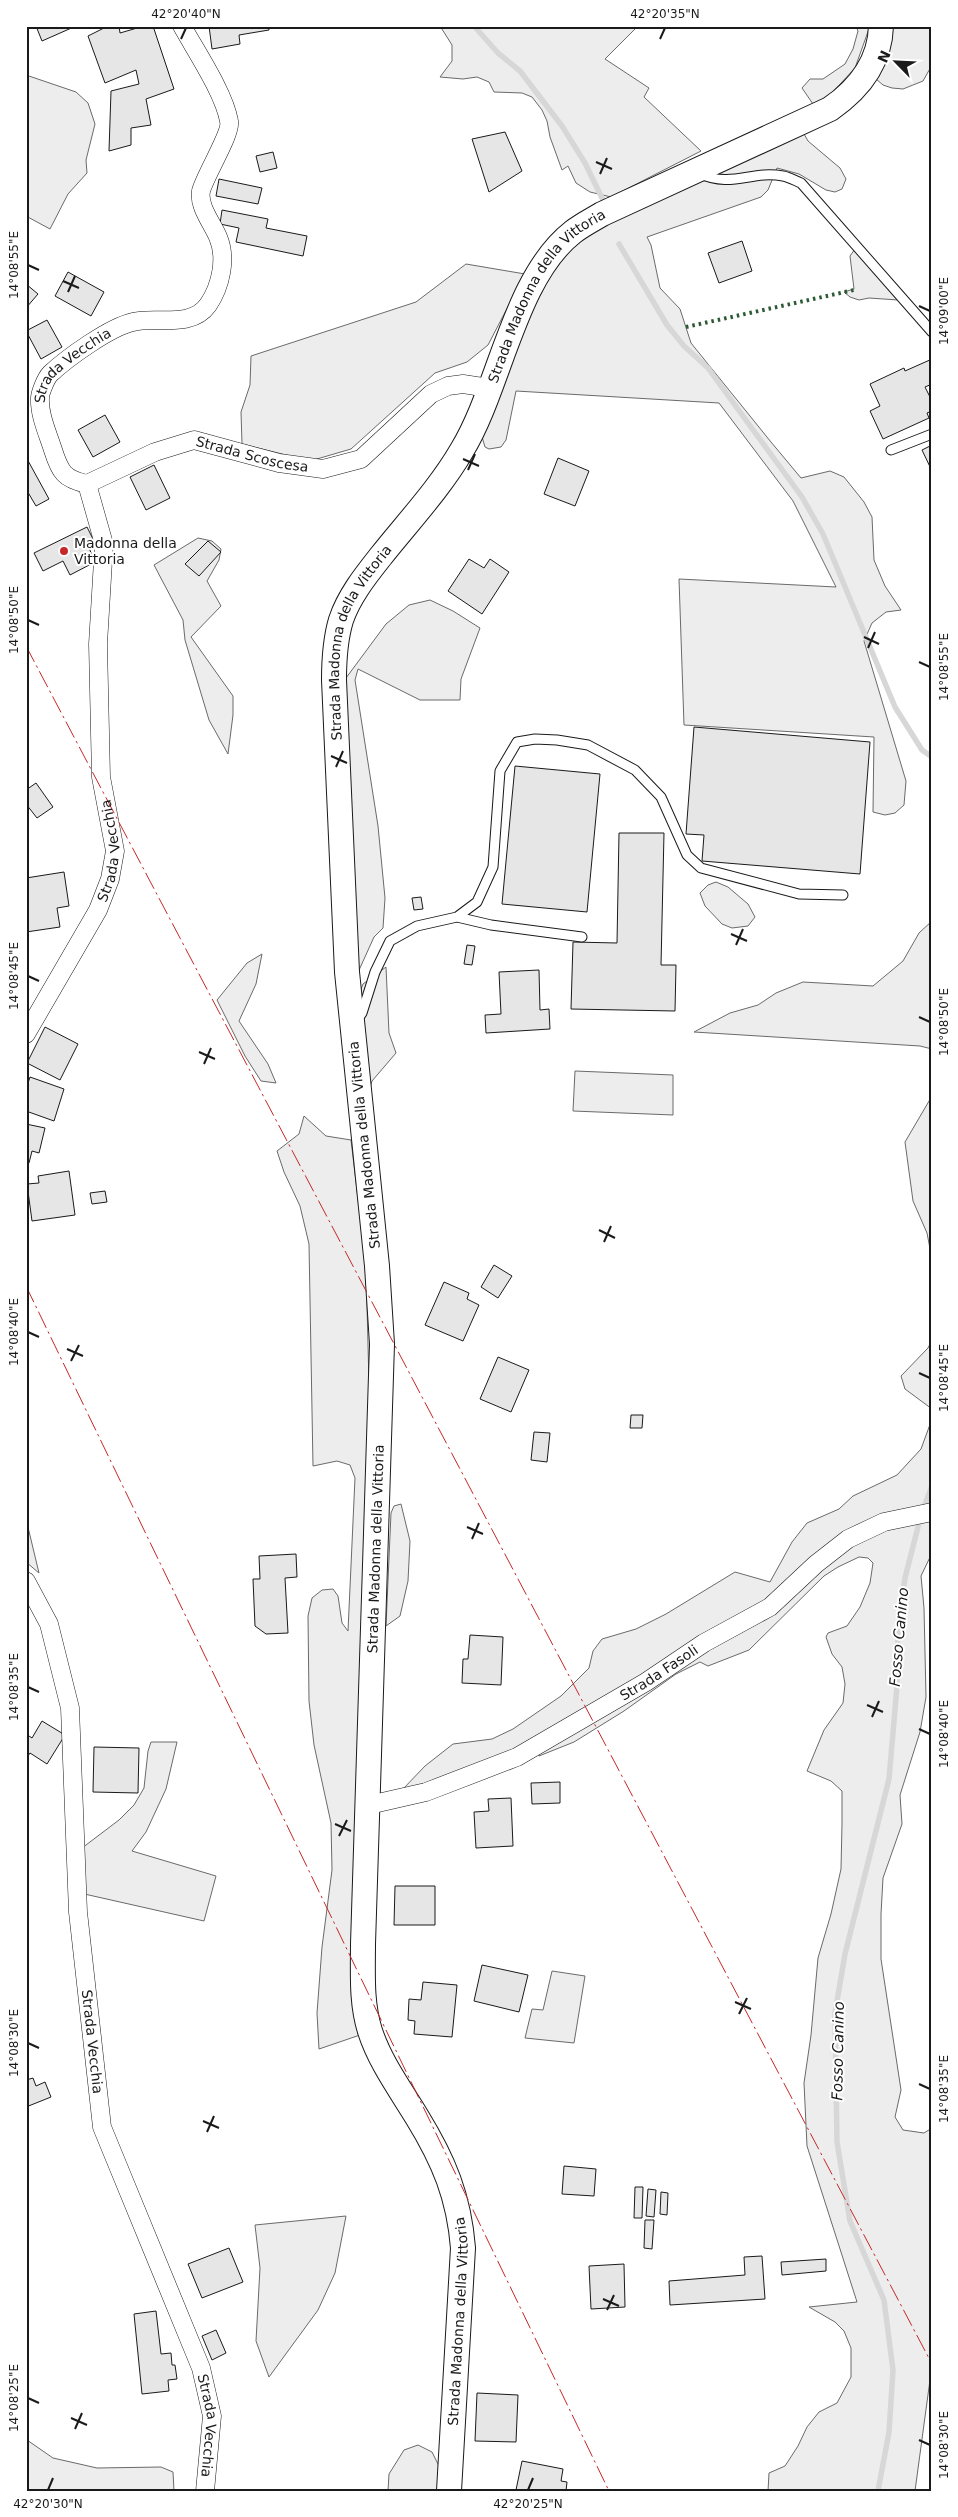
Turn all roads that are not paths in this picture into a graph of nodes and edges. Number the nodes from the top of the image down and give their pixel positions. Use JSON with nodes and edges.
{"nodes":[{"id":1,"x":182,"y":26,"type":"edge"},
{"id":2,"x":881,"y":26,"type":"edge"},
{"id":3,"x":693,"y":171,"type":"junction"},
{"id":4,"x":932,"y":332,"type":"edge"},
{"id":5,"x":489,"y":388,"type":"junction"},
{"id":6,"x":932,"y":434,"type":"edge"},
{"id":7,"x":891,"y":450,"type":"dead end"},
{"id":8,"x":87,"y":484,"type":"junction"},
{"id":9,"x":843,"y":895,"type":"dead end"},
{"id":10,"x":457,"y":917,"type":"junction"},
{"id":11,"x":582,"y":938,"type":"dead end"},
{"id":12,"x":352,"y":1028,"type":"junction"},
{"id":13,"x":26,"y":1034,"type":"edge"},
{"id":14,"x":932,"y":1512,"type":"edge"},
{"id":15,"x":26,"y":1581,"type":"edge"},
{"id":16,"x":369,"y":1805,"type":"junction"},
{"id":17,"x":205,"y":2491,"type":"edge"},
{"id":18,"x":449,"y":2491,"type":"edge"}],
"edges":[{"from":1,"to":8,"type":"street","name":"Strada Vecchia"},
{"from":2,"to":3,"type":"street","name":"Strada Madonna della Vittoria"},
{"from":3,"to":4,"type":"lane"},
{"from":3,"to":5,"type":"street","name":"Strada Madonna della Vittoria"},
{"from":5,"to":8,"type":"street","name":"Strada Scoscesa"},
{"from":5,"to":12,"type":"street","name":"Strada Madonna della Vittoria"},
{"from":6,"to":7,"type":"lane"},
{"from":8,"to":13,"type":"street","name":"Strada Vecchia"},
{"from":9,"to":10,"type":"lane"},
{"from":10,"to":11,"type":"lane"},
{"from":10,"to":12,"type":"lane"},
{"from":12,"to":16,"type":"street","name":"Strada Madonna della Vittoria"},
{"from":14,"to":16,"type":"street","name":"Strada Fasoli"},
{"from":15,"to":17,"type":"street","name":"Strada Vecchia"},
{"from":16,"to":18,"type":"street","name":"Strada Madonna della Vittoria"}]}
